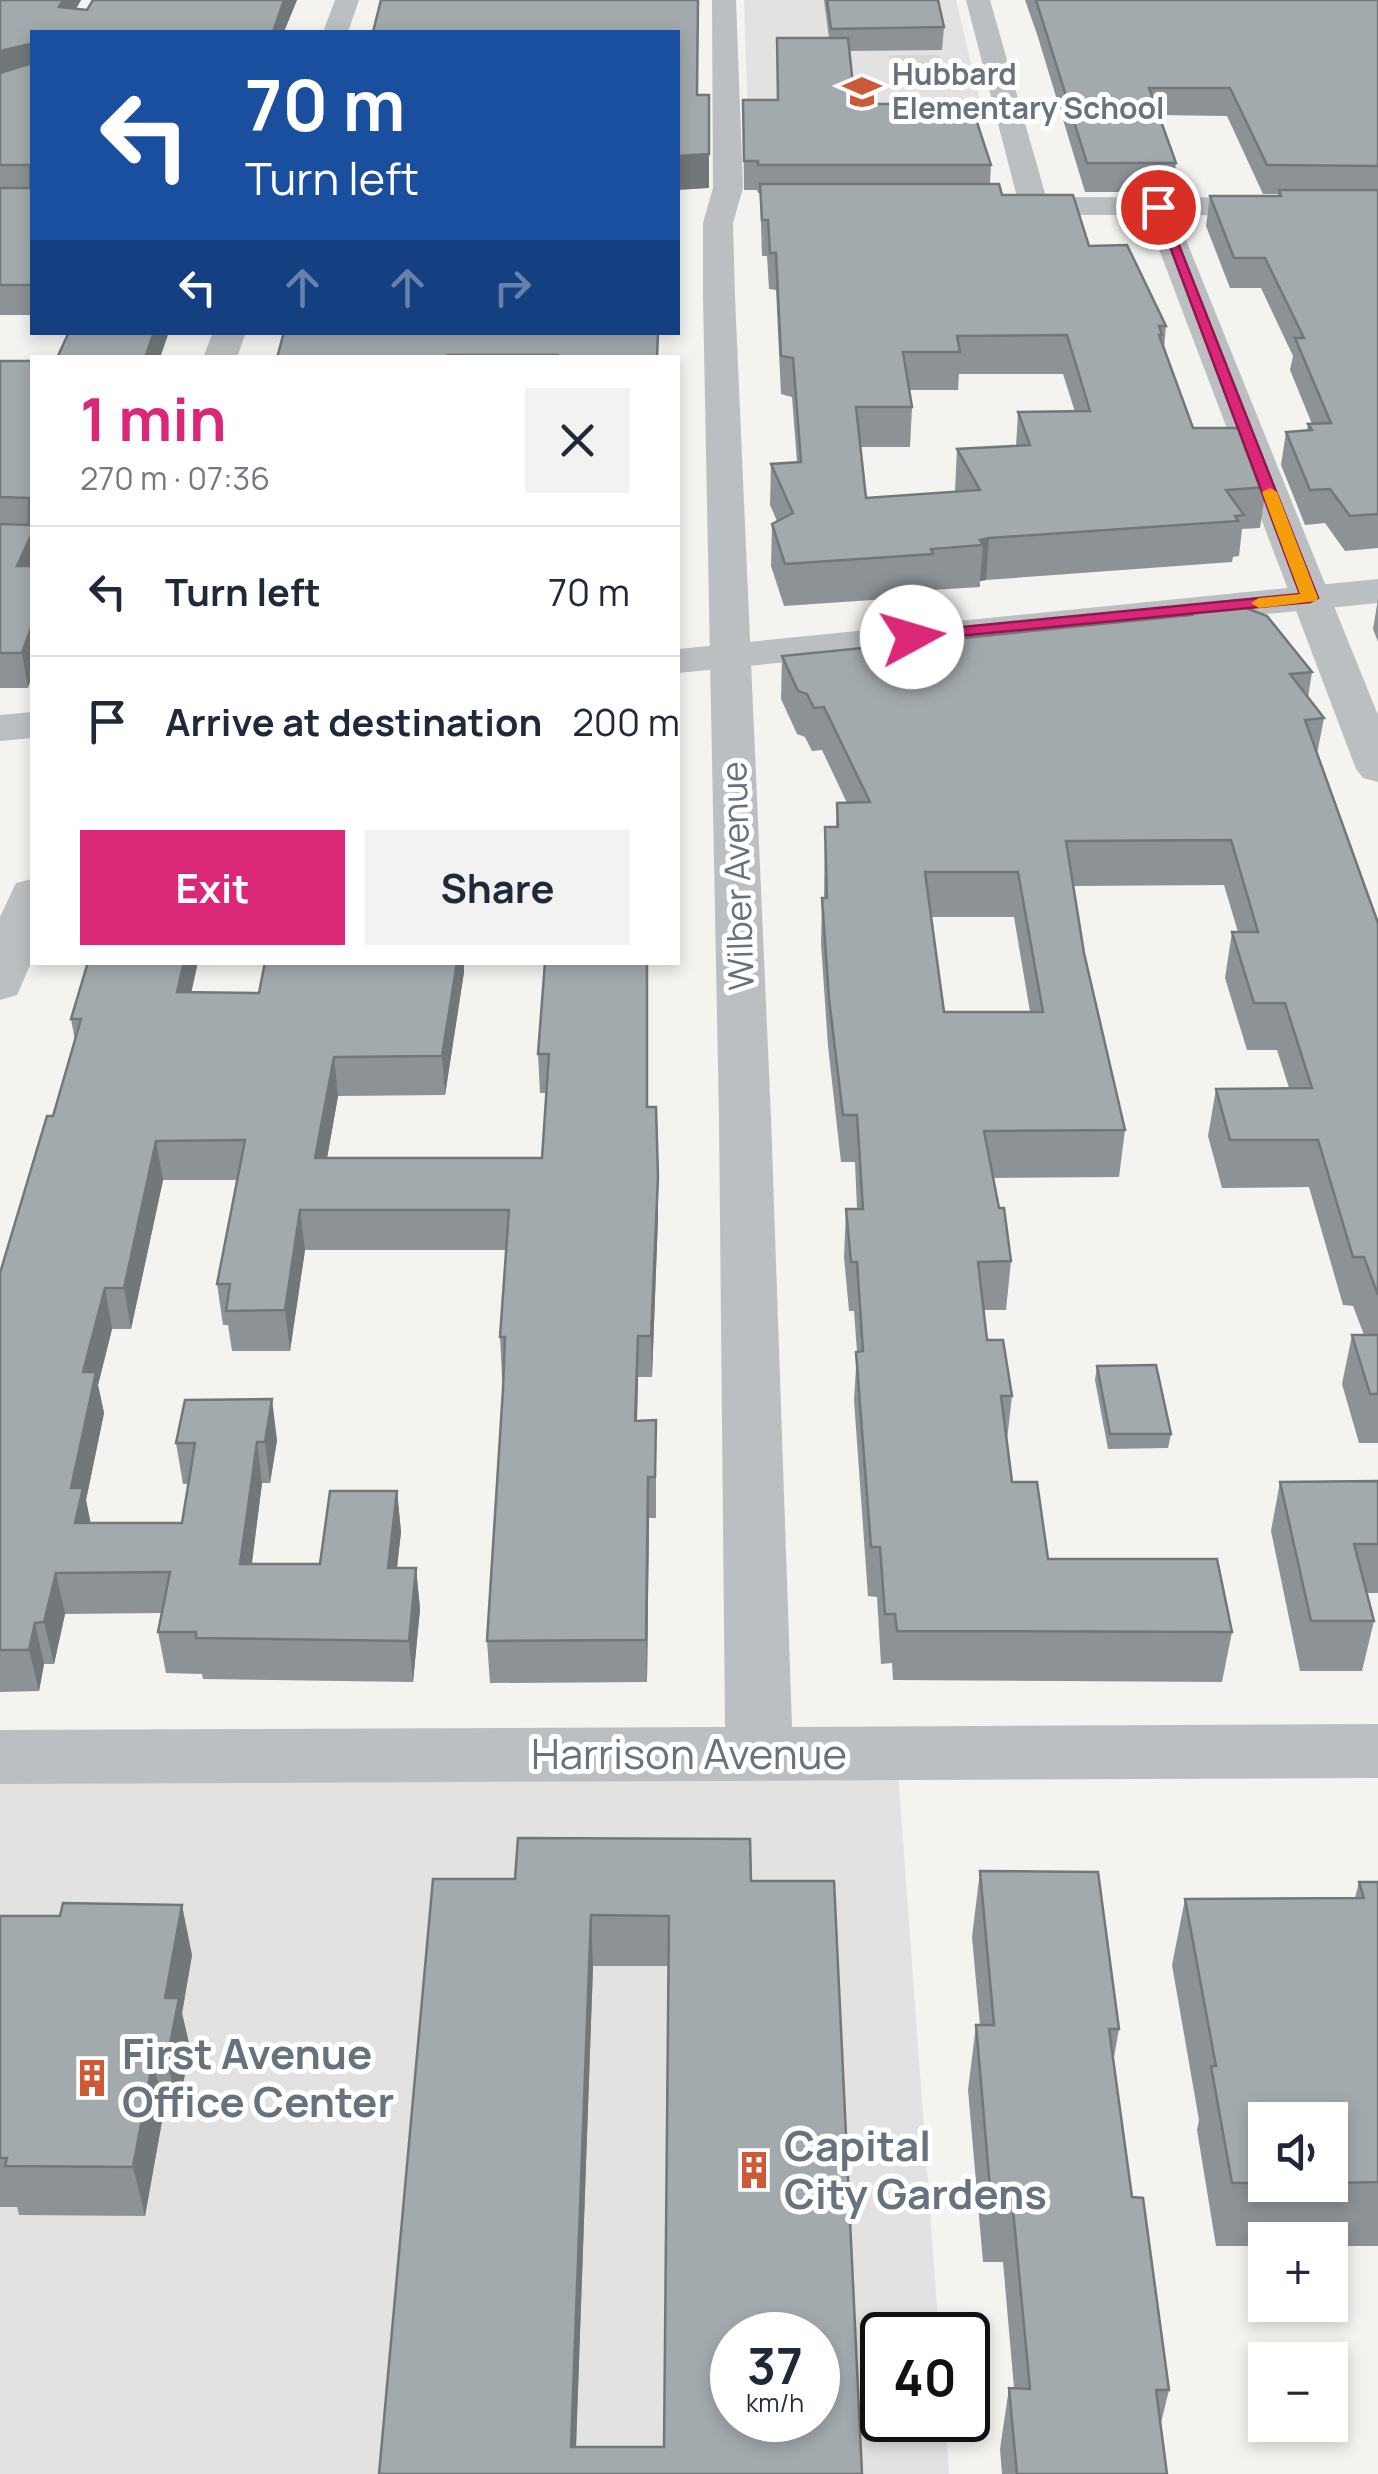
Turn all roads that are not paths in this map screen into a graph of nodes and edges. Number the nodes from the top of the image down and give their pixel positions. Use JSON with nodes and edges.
{"nodes":[{"id":1,"x":347,"y":0,"type":"edge"},
{"id":2,"x":724,"y":0,"type":"edge"},
{"id":3,"x":978,"y":0,"type":"edge"},
{"id":4,"x":337,"y":30,"type":"edge"},
{"id":5,"x":970,"y":206,"type":"edge"},
{"id":6,"x":1034,"y":206,"type":"junction"},
{"id":7,"x":1158,"y":207,"type":"junction"},
{"id":8,"x":1378,"y":207,"type":"edge"},
{"id":9,"x":1378,"y":591,"type":"edge"},
{"id":10,"x":1310,"y":598,"type":"junction"},
{"id":11,"x":731,"y":655,"type":"junction"},
{"id":12,"x":680,"y":660,"type":"edge"},
{"id":13,"x":30,"y":725,"type":"edge"},
{"id":14,"x":0,"y":728,"type":"edge"},
{"id":15,"x":1378,"y":769,"type":"edge"},
{"id":16,"x":30,"y":900,"type":"edge"},
{"id":17,"x":0,"y":986,"type":"edge"},
{"id":18,"x":1378,"y":1751,"type":"edge"},
{"id":19,"x":759,"y":1754,"type":"junction"},
{"id":20,"x":0,"y":1756,"type":"edge"}],
"edges":[{"from":1,"to":4,"type":"street"},
{"from":2,"to":11,"type":"street","name":"Wilber Avenue"},
{"from":3,"to":6,"type":"street"},
{"from":5,"to":6,"type":"street"},
{"from":6,"to":7,"type":"street"},
{"from":7,"to":8,"type":"street"},
{"from":7,"to":10,"type":"street"},
{"from":9,"to":10,"type":"street"},
{"from":10,"to":11,"type":"street"},
{"from":10,"to":15,"type":"street"},
{"from":11,"to":12,"type":"street"},
{"from":11,"to":19,"type":"street","name":"Wilber Avenue"},
{"from":13,"to":14,"type":"street"},
{"from":16,"to":17,"type":"street"},
{"from":18,"to":19,"type":"street","name":"Harrison Avenue"},
{"from":19,"to":20,"type":"street","name":"Harrison Avenue"}]}
